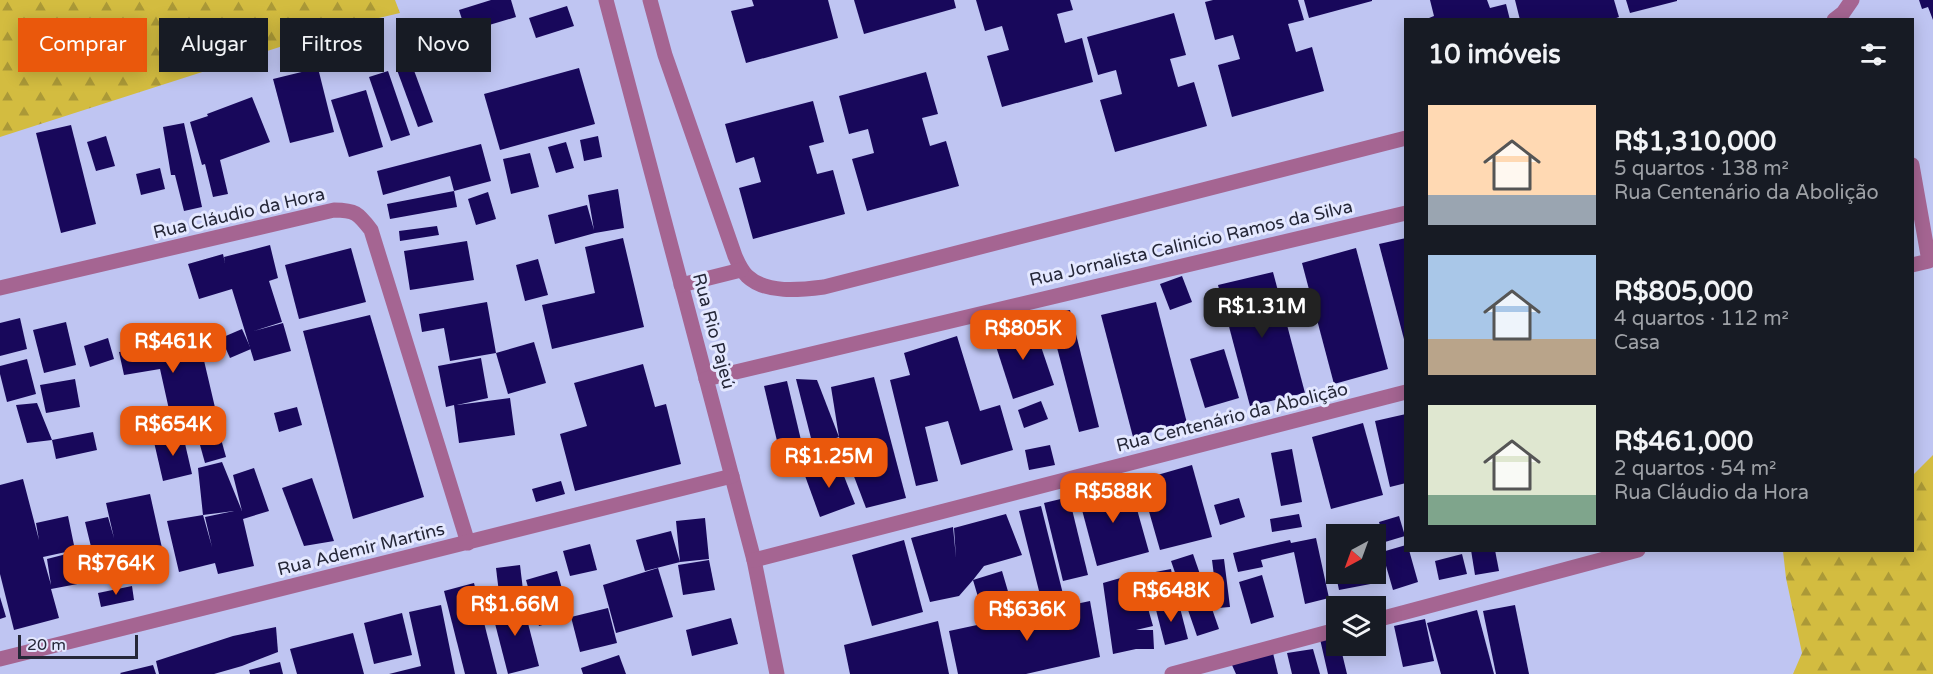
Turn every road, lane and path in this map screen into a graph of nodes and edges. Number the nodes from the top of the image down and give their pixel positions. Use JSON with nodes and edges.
{"nodes":[{"id":1,"x":606,"y":0,"type":"edge"},
{"id":2,"x":650,"y":0,"type":"edge"},
{"id":3,"x":1852,"y":0,"type":"edge"},
{"id":4,"x":1837,"y":18,"type":"edge"},
{"id":5,"x":1404,"y":139,"type":"edge"},
{"id":6,"x":1914,"y":176,"type":"edge"},
{"id":7,"x":1404,"y":213,"type":"edge"},
{"id":8,"x":1914,"y":265,"type":"edge"},
{"id":9,"x":741,"y":270,"type":"junction"},
{"id":10,"x":681,"y":285,"type":"junction"},
{"id":11,"x":0,"y":288,"type":"edge"},
{"id":12,"x":706,"y":379,"type":"junction"},
{"id":13,"x":1404,"y":393,"type":"edge"},
{"id":14,"x":732,"y":476,"type":"junction"},
{"id":15,"x":468,"y":543,"type":"junction"},
{"id":16,"x":1631,"y":552,"type":"edge"},
{"id":17,"x":754,"y":560,"type":"junction"},
{"id":18,"x":1386,"y":617,"type":"edge"},
{"id":19,"x":1326,"y":633,"type":"edge"},
{"id":20,"x":0,"y":660,"type":"edge"},
{"id":21,"x":777,"y":674,"type":"edge"},
{"id":22,"x":1172,"y":674,"type":"edge"}],
"edges":[{"from":1,"to":10,"type":"street","name":"Rua Rio Pajeú"},
{"from":2,"to":9,"type":"street"},
{"from":3,"to":4,"type":"street"},
{"from":5,"to":9,"type":"street"},
{"from":6,"to":8,"type":"street"},
{"from":7,"to":12,"type":"street","name":"Rua Jornalista Calinício Ramos da Silva"},
{"from":9,"to":10,"type":"street"},
{"from":10,"to":12,"type":"street","name":"Rua Rio Pajeú"},
{"from":11,"to":15,"type":"street","name":"Rua Cláudio da Hora"},
{"from":12,"to":14,"type":"street","name":"Rua Rio Pajeú"},
{"from":13,"to":17,"type":"street","name":"Rua Centenário da Abolição"},
{"from":14,"to":15,"type":"street","name":"Rua Ademir Martins"},
{"from":14,"to":17,"type":"street","name":"Rua Rio Pajeú"},
{"from":15,"to":20,"type":"street","name":"Rua Ademir Martins"},
{"from":16,"to":18,"type":"street"},
{"from":17,"to":21,"type":"street","name":"Rua Rio Pajeú"},
{"from":19,"to":22,"type":"street"}]}
